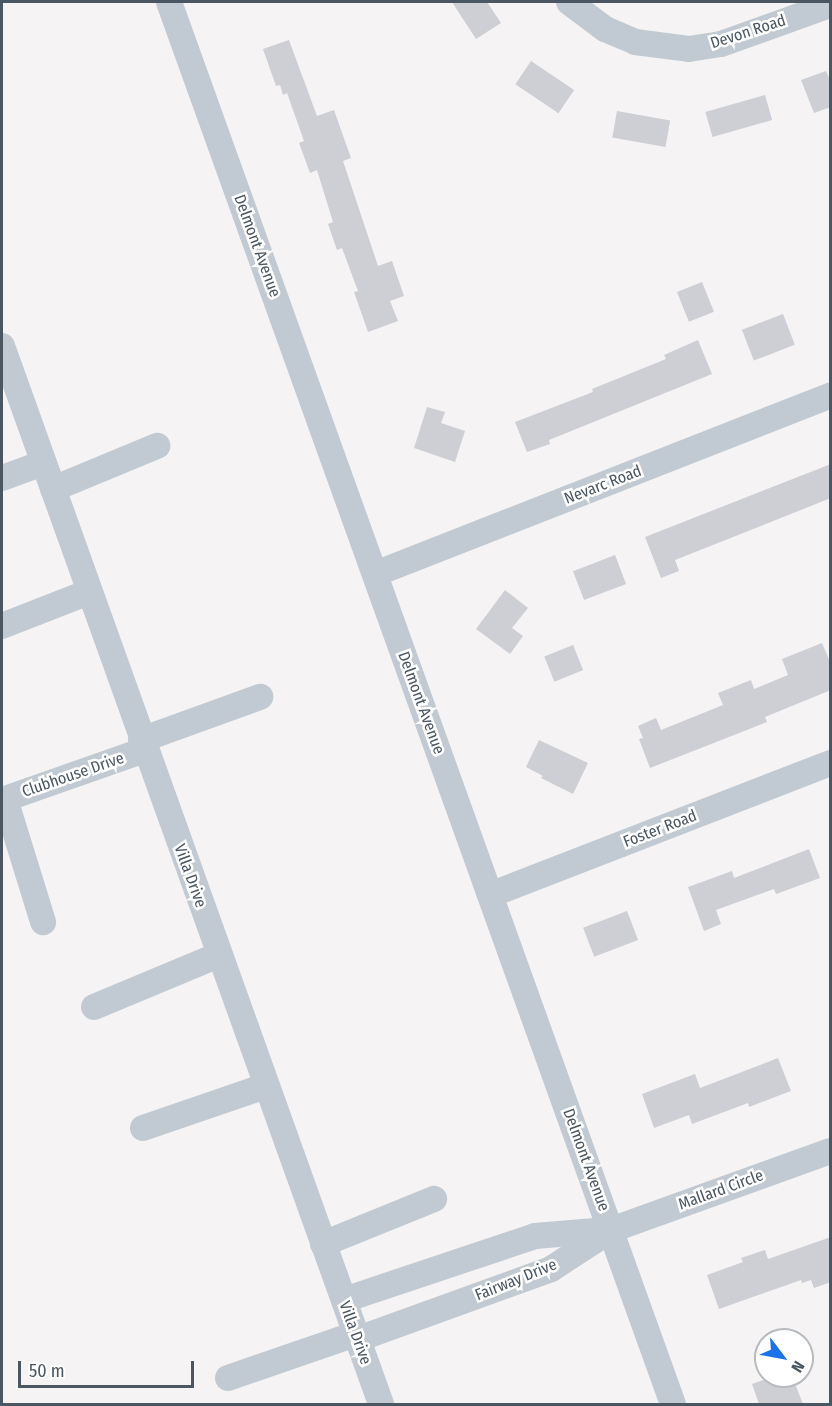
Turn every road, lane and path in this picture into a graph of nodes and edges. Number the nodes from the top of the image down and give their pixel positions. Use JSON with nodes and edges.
{"nodes":[{"id":1,"x":169,"y":2,"type":"edge"},
{"id":2,"x":569,"y":2,"type":"edge"},
{"id":3,"x":831,"y":5,"type":"edge"},
{"id":4,"x":2,"y":346,"type":"edge"},
{"id":5,"x":831,"y":396,"type":"edge"},
{"id":6,"x":158,"y":446,"type":"dead end"},
{"id":7,"x":43,"y":463,"type":"junction"},
{"id":8,"x":2,"y":478,"type":"edge"},
{"id":9,"x":52,"y":489,"type":"junction"},
{"id":10,"x":375,"y":574,"type":"junction"},
{"id":11,"x":89,"y":592,"type":"junction"},
{"id":12,"x":2,"y":626,"type":"edge"},
{"id":13,"x":260,"y":697,"type":"dead end"},
{"id":14,"x":143,"y":745,"type":"junction"},
{"id":15,"x":831,"y":763,"type":"edge"},
{"id":16,"x":3,"y":799,"type":"edge"},
{"id":17,"x":490,"y":895,"type":"junction"},
{"id":18,"x":43,"y":922,"type":"dead end"},
{"id":19,"x":219,"y":955,"type":"junction"},
{"id":20,"x":94,"y":1006,"type":"dead end"},
{"id":21,"x":266,"y":1086,"type":"junction"},
{"id":22,"x":143,"y":1128,"type":"dead end"},
{"id":23,"x":831,"y":1151,"type":"edge"},
{"id":24,"x":434,"y":1199,"type":"dead end"},
{"id":25,"x":610,"y":1230,"type":"junction"},
{"id":26,"x":323,"y":1244,"type":"junction"},
{"id":27,"x":344,"y":1300,"type":"junction"},
{"id":28,"x":357,"y":1337,"type":"junction"},
{"id":29,"x":228,"y":1378,"type":"dead end"},
{"id":30,"x":381,"y":1404,"type":"edge"},
{"id":31,"x":673,"y":1404,"type":"edge"}],
"edges":[{"from":1,"to":10,"type":"street","name":"Delmont Avenue"},
{"from":2,"to":3,"type":"street","name":"Devon Road"},
{"from":4,"to":7,"type":"street","name":"Villa Drive"},
{"from":5,"to":10,"type":"street","name":"Nevarc Road"},
{"from":6,"to":9,"type":"street"},
{"from":7,"to":8,"type":"street"},
{"from":7,"to":9,"type":"street","name":"Villa Drive"},
{"from":9,"to":11,"type":"street","name":"Villa Drive"},
{"from":10,"to":17,"type":"street","name":"Delmont Avenue"},
{"from":11,"to":12,"type":"street"},
{"from":11,"to":14,"type":"street","name":"Villa Drive"},
{"from":13,"to":14,"type":"street","name":"Clubhouse Drive"},
{"from":14,"to":16,"type":"street","name":"Clubhouse Drive"},
{"from":14,"to":19,"type":"street","name":"Villa Drive"},
{"from":15,"to":17,"type":"street","name":"Foster Road"},
{"from":16,"to":18,"type":"street"},
{"from":17,"to":25,"type":"street","name":"Delmont Avenue"},
{"from":19,"to":20,"type":"street"},
{"from":19,"to":21,"type":"street","name":"Villa Drive"},
{"from":21,"to":22,"type":"street"},
{"from":21,"to":26,"type":"street","name":"Villa Drive"},
{"from":23,"to":25,"type":"street","name":"Mallard Circle"},
{"from":24,"to":26,"type":"street"},
{"from":25,"to":27,"type":"street","name":"Fairway Drive"},
{"from":25,"to":28,"type":"street","name":"Fairway Drive"},
{"from":25,"to":31,"type":"street","name":"Delmont Avenue"},
{"from":26,"to":27,"type":"street","name":"Villa Drive"},
{"from":27,"to":28,"type":"street","name":"Villa Drive"},
{"from":28,"to":29,"type":"street","name":"Fairway Drive"},
{"from":28,"to":30,"type":"street","name":"Villa Drive"}]}
